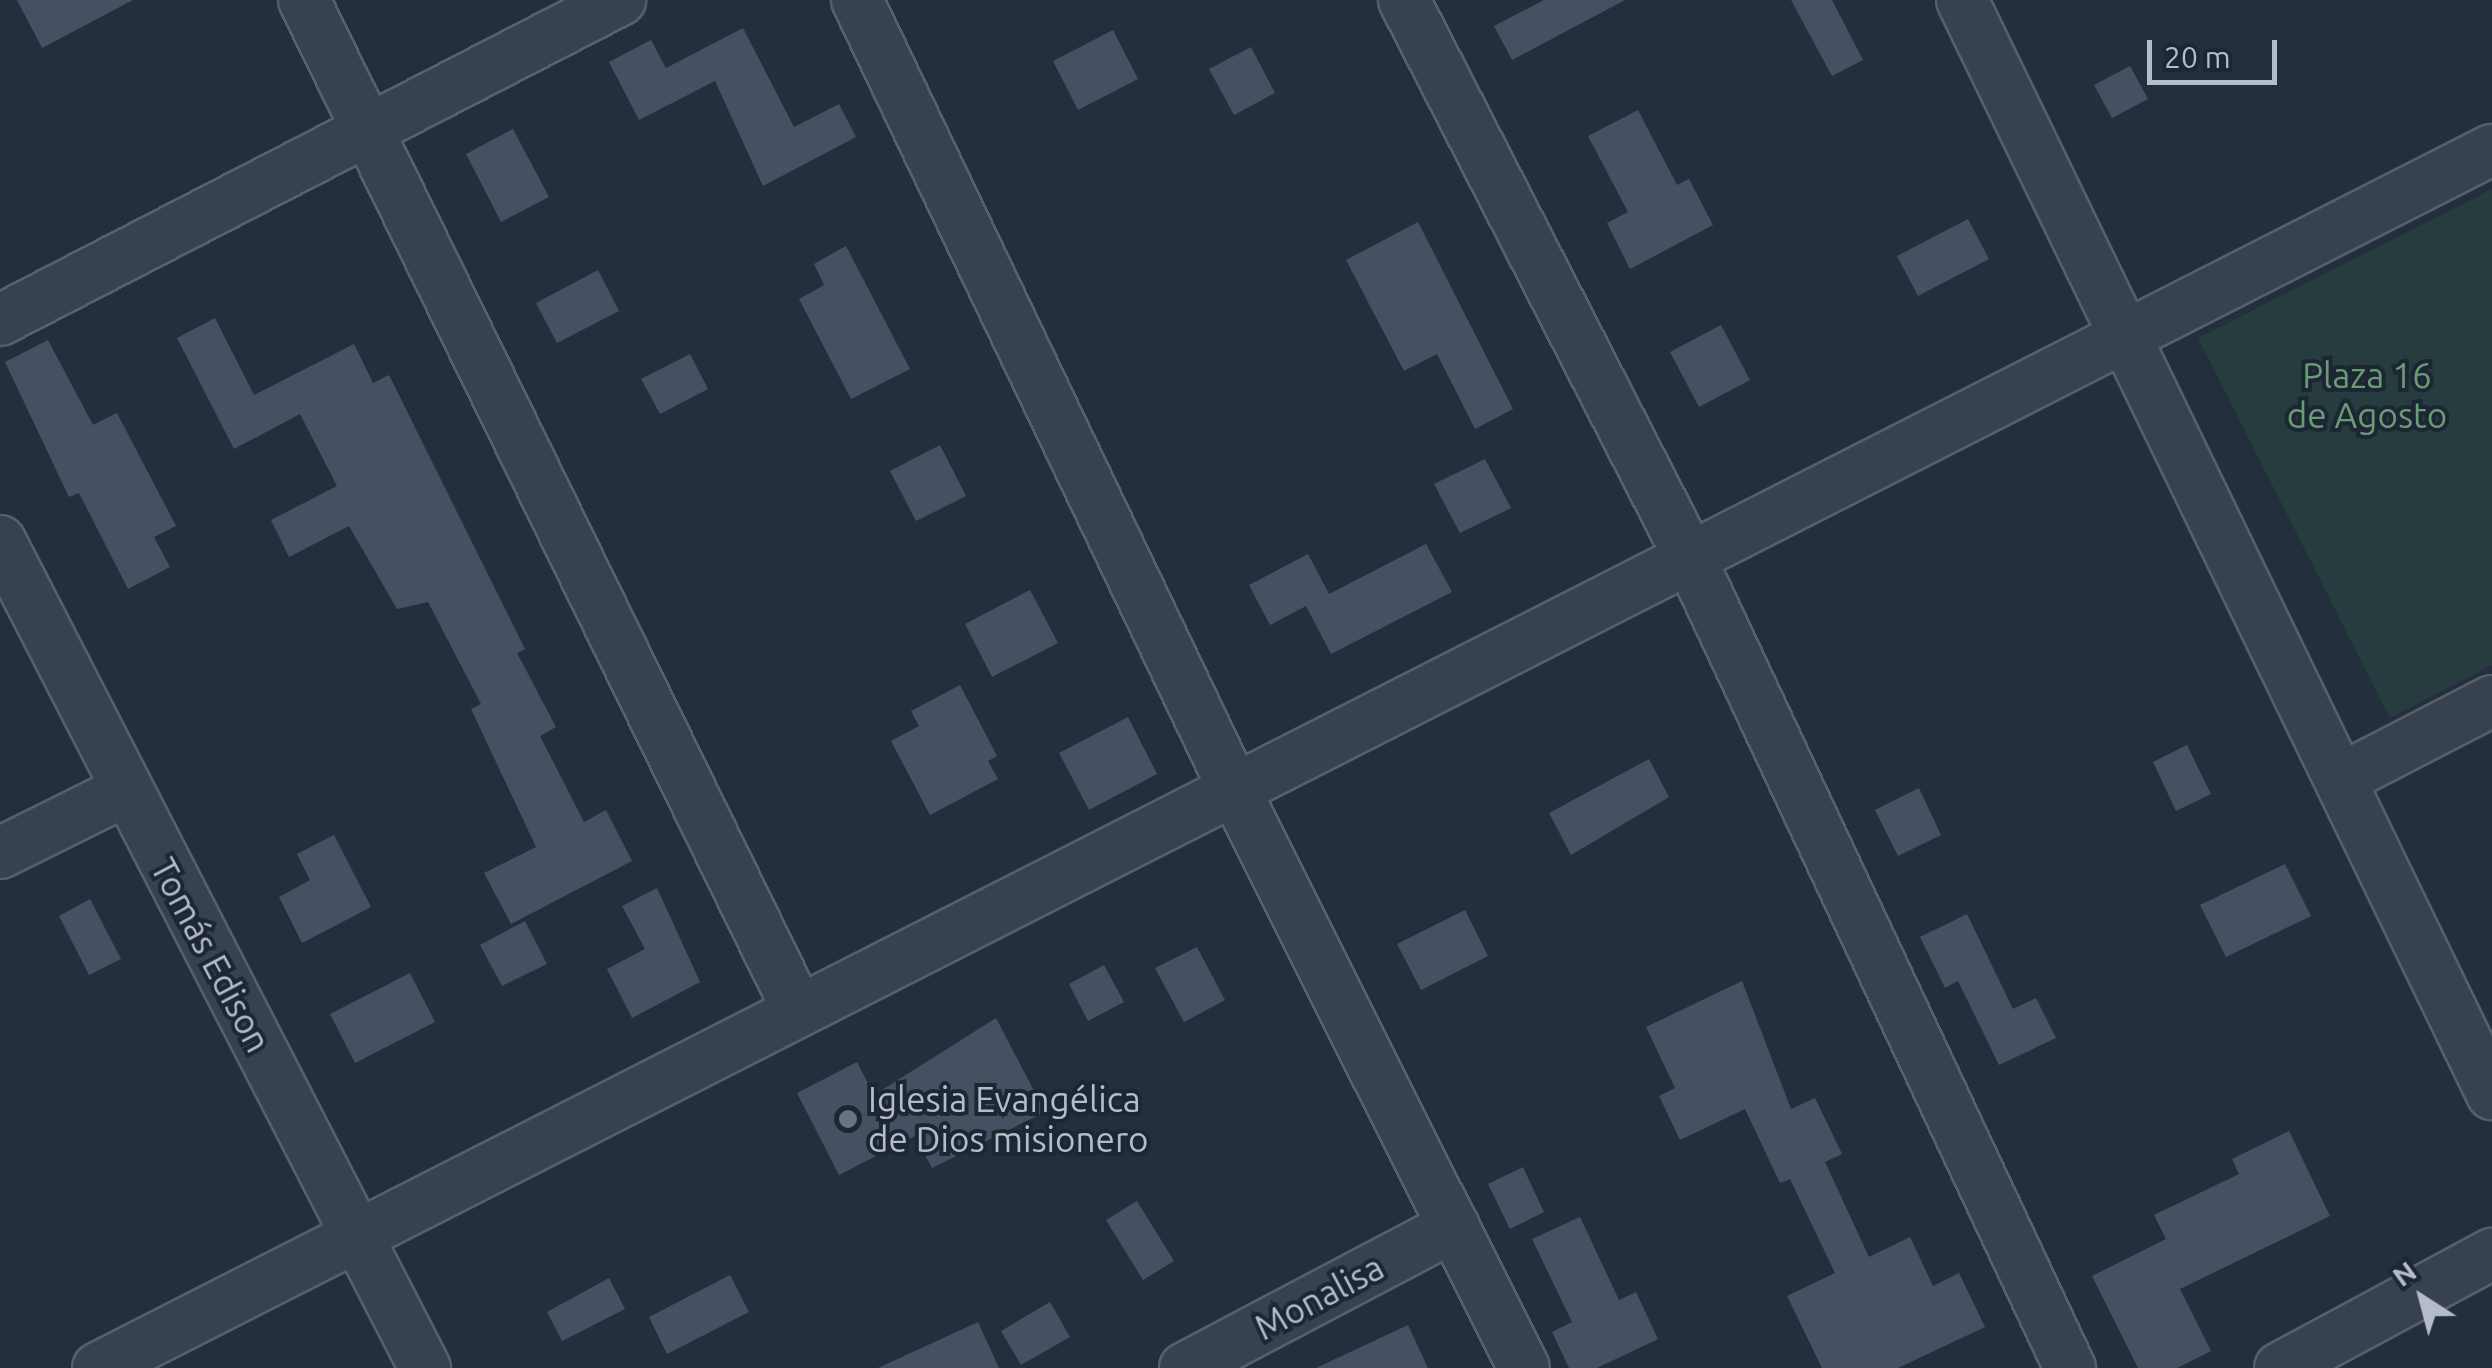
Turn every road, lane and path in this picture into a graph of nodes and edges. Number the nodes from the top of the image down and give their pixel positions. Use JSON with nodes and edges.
{"nodes":[{"id":1,"x":304,"y":0,"type":"edge"},
{"id":2,"x":620,"y":0,"type":"edge"},
{"id":3,"x":858,"y":0,"type":"edge"},
{"id":4,"x":1404,"y":0,"type":"edge"},
{"id":5,"x":1962,"y":0,"type":"edge"},
{"id":6,"x":366,"y":129,"type":"junction"},
{"id":7,"x":2492,"y":150,"type":"edge"},
{"id":8,"x":0,"y":320,"type":"edge"},
{"id":9,"x":2130,"y":332,"type":"junction"},
{"id":10,"x":0,"y":541,"type":"edge"},
{"id":11,"x":1690,"y":558,"type":"junction"},
{"id":12,"x":2492,"y":702,"type":"edge"},
{"id":13,"x":2340,"y":779,"type":"junction"},
{"id":14,"x":125,"y":790,"type":"junction"},
{"id":15,"x":1235,"y":791,"type":"junction"},
{"id":16,"x":0,"y":853,"type":"edge"},
{"id":17,"x":797,"y":1008,"type":"junction"},
{"id":18,"x":2492,"y":1094,"type":"edge"},
{"id":19,"x":1454,"y":1226,"type":"junction"},
{"id":20,"x":362,"y":1241,"type":"junction"},
{"id":21,"x":2492,"y":1254,"type":"edge"},
{"id":22,"x":98,"y":1368,"type":"edge"},
{"id":23,"x":425,"y":1368,"type":"edge"},
{"id":24,"x":1185,"y":1368,"type":"edge"},
{"id":25,"x":1524,"y":1368,"type":"edge"},
{"id":26,"x":2070,"y":1368,"type":"edge"},
{"id":27,"x":2280,"y":1368,"type":"edge"}],
"edges":[{"from":1,"to":6,"type":"street"},
{"from":2,"to":6,"type":"street"},
{"from":3,"to":15,"type":"street"},
{"from":4,"to":11,"type":"street"},
{"from":5,"to":9,"type":"street"},
{"from":6,"to":8,"type":"street"},
{"from":6,"to":17,"type":"street"},
{"from":7,"to":9,"type":"street"},
{"from":9,"to":11,"type":"street"},
{"from":9,"to":13,"type":"street"},
{"from":10,"to":14,"type":"street","name":"Tomás Edison"},
{"from":11,"to":15,"type":"street"},
{"from":11,"to":26,"type":"street"},
{"from":12,"to":13,"type":"street"},
{"from":13,"to":18,"type":"street"},
{"from":14,"to":16,"type":"street"},
{"from":14,"to":20,"type":"street","name":"Tomás Edison"},
{"from":15,"to":17,"type":"street"},
{"from":15,"to":19,"type":"street"},
{"from":17,"to":20,"type":"street"},
{"from":19,"to":24,"type":"street","name":"Monalisa"},
{"from":19,"to":25,"type":"street"},
{"from":20,"to":22,"type":"street"},
{"from":20,"to":23,"type":"street","name":"Tomás Edison"},
{"from":21,"to":27,"type":"street"}]}
